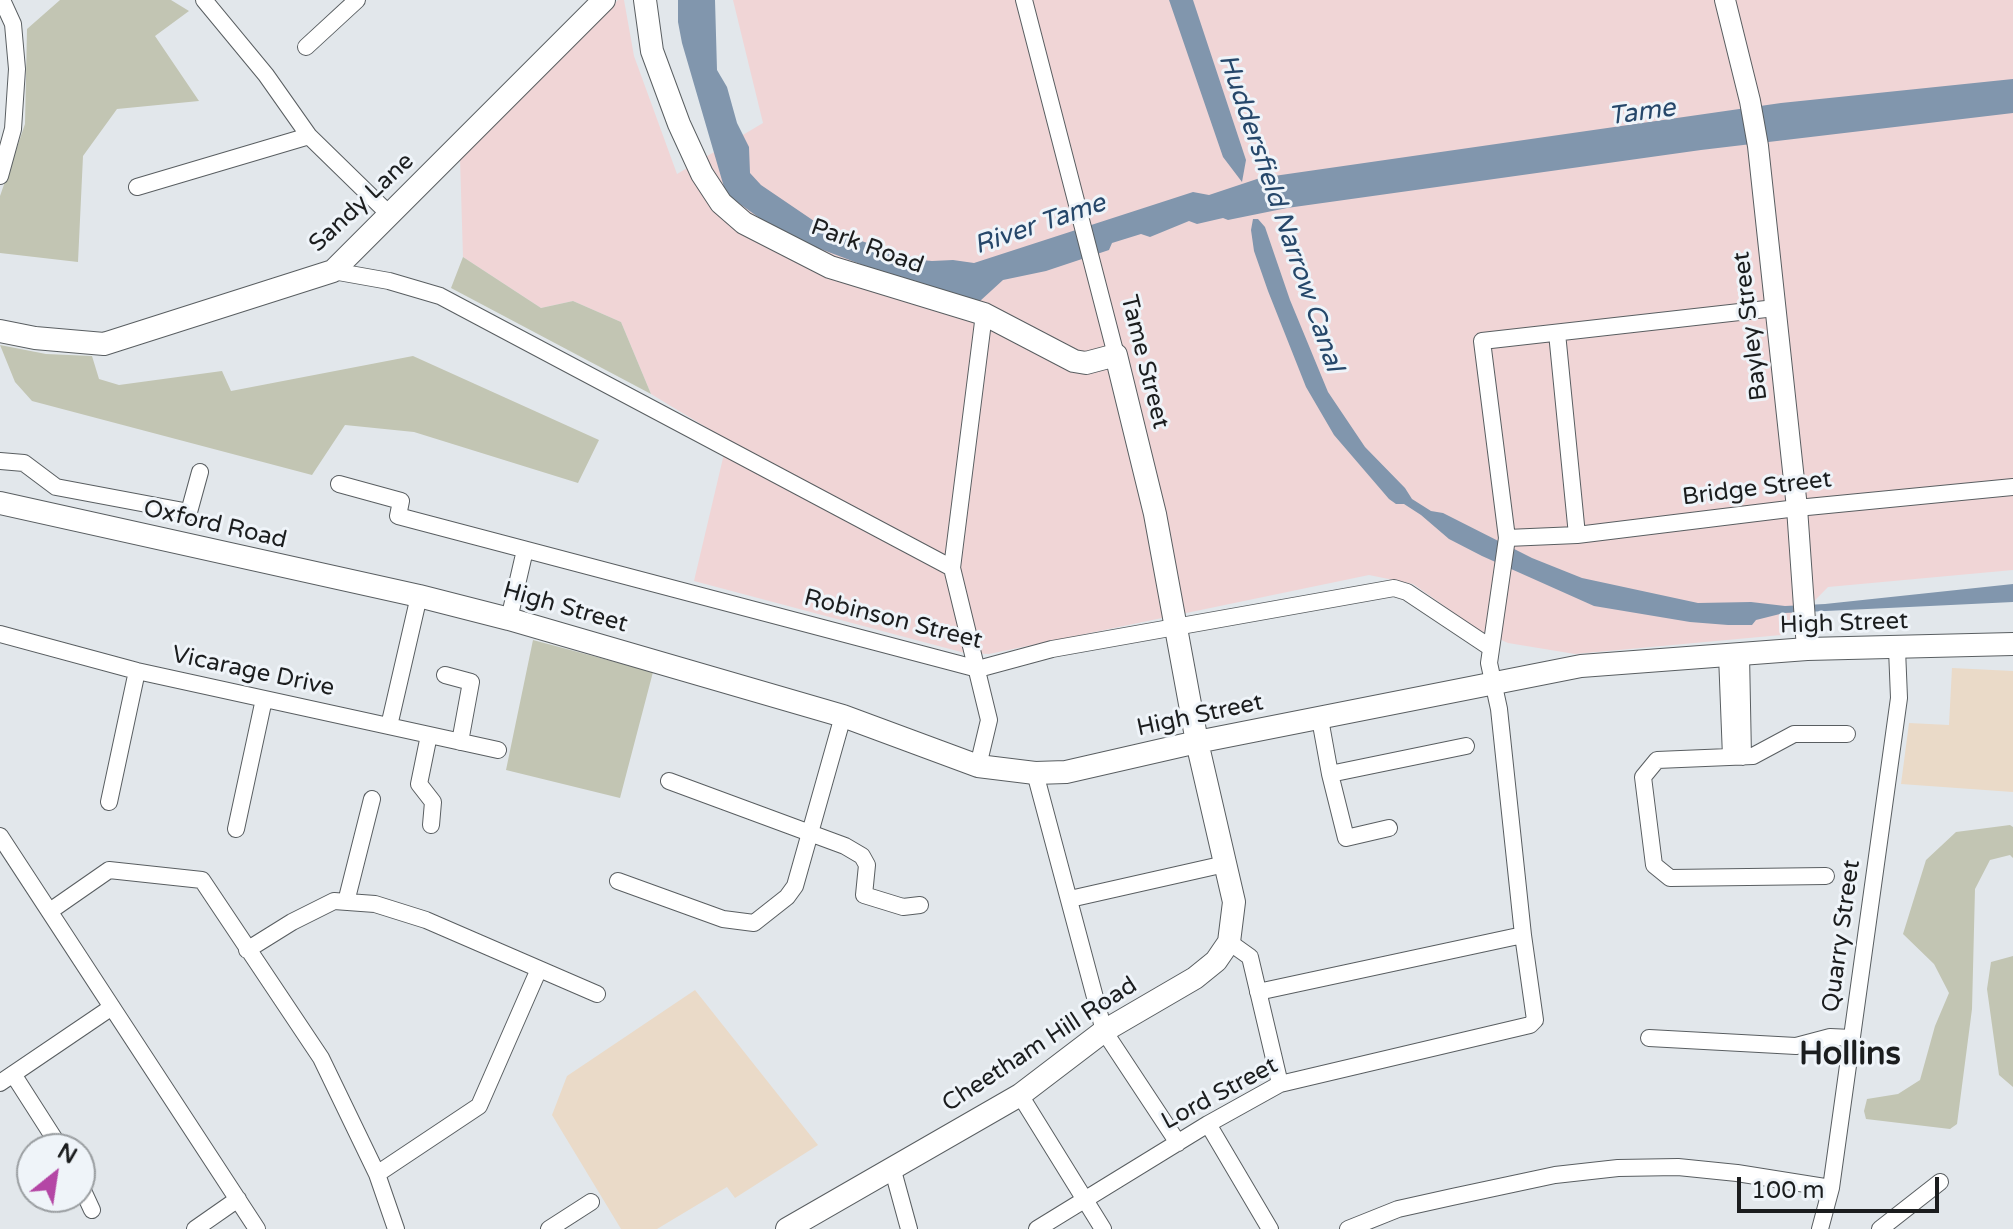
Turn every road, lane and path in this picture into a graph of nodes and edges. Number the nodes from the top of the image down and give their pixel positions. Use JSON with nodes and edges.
{"nodes":[{"id":1,"x":2,"y":0,"type":"edge"},
{"id":2,"x":204,"y":0,"type":"edge"},
{"id":3,"x":357,"y":0,"type":"edge"},
{"id":4,"x":604,"y":0,"type":"edge"},
{"id":5,"x":645,"y":0,"type":"edge"},
{"id":6,"x":1024,"y":0,"type":"edge"},
{"id":7,"x":1725,"y":0,"type":"edge"},
{"id":8,"x":306,"y":47,"type":"dead end"},
{"id":9,"x":0,"y":65,"type":"edge"},
{"id":10,"x":17,"y":69,"type":"junction"},
{"id":11,"x":309,"y":136,"type":"junction"},
{"id":12,"x":0,"y":176,"type":"edge"},
{"id":13,"x":137,"y":187,"type":"dead end"},
{"id":14,"x":390,"y":215,"type":"junction"},
{"id":15,"x":333,"y":271,"type":"junction"},
{"id":16,"x":1775,"y":308,"type":"junction"},
{"id":17,"x":984,"y":314,"type":"junction"},
{"id":18,"x":0,"y":331,"type":"edge"},
{"id":19,"x":1557,"y":333,"type":"junction"},
{"id":20,"x":1116,"y":355,"type":"junction"},
{"id":21,"x":0,"y":461,"type":"edge"},
{"id":22,"x":200,"y":472,"type":"dead end"},
{"id":23,"x":339,"y":484,"type":"dead end"},
{"id":24,"x":2013,"y":487,"type":"edge"},
{"id":25,"x":0,"y":503,"type":"edge"},
{"id":26,"x":1797,"y":508,"type":"junction"},
{"id":27,"x":1577,"y":535,"type":"junction"},
{"id":28,"x":1507,"y":538,"type":"junction"},
{"id":29,"x":525,"y":550,"type":"junction"},
{"id":30,"x":952,"y":568,"type":"junction"},
{"id":31,"x":419,"y":596,"type":"junction"},
{"id":32,"x":509,"y":619,"type":"junction"},
{"id":33,"x":1177,"y":628,"type":"junction"},
{"id":34,"x":0,"y":634,"type":"edge"},
{"id":35,"x":2013,"y":644,"type":"edge"},
{"id":36,"x":1491,"y":648,"type":"junction"},
{"id":37,"x":1807,"y":649,"type":"junction"},
{"id":38,"x":1897,"y":649,"type":"junction"},
{"id":39,"x":1734,"y":654,"type":"junction"},
{"id":40,"x":978,"y":669,"type":"junction"},
{"id":41,"x":137,"y":671,"type":"junction"},
{"id":42,"x":445,"y":675,"type":"dead end"},
{"id":43,"x":1493,"y":682,"type":"junction"},
{"id":44,"x":264,"y":699,"type":"junction"},
{"id":45,"x":843,"y":716,"type":"junction"},
{"id":46,"x":1320,"y":719,"type":"junction"},
{"id":47,"x":389,"y":726,"type":"junction"},
{"id":48,"x":1847,"y":734,"type":"dead end"},
{"id":49,"x":429,"y":735,"type":"junction"},
{"id":50,"x":460,"y":742,"type":"junction"},
{"id":51,"x":1197,"y":742,"type":"junction"},
{"id":52,"x":1466,"y":746,"type":"dead end"},
{"id":53,"x":498,"y":750,"type":"dead end"},
{"id":54,"x":1737,"y":757,"type":"junction"},
{"id":55,"x":978,"y":766,"type":"junction"},
{"id":56,"x":1035,"y":773,"type":"junction"},
{"id":57,"x":1330,"y":774,"type":"junction"},
{"id":58,"x":669,"y":781,"type":"dead end"},
{"id":59,"x":372,"y":799,"type":"dead end"},
{"id":60,"x":109,"y":802,"type":"dead end"},
{"id":61,"x":431,"y":825,"type":"dead end"},
{"id":62,"x":1389,"y":828,"type":"dead end"},
{"id":63,"x":236,"y":829,"type":"dead end"},
{"id":64,"x":811,"y":833,"type":"junction"},
{"id":65,"x":0,"y":836,"type":"edge"},
{"id":66,"x":1225,"y":864,"type":"junction"},
{"id":67,"x":1826,"y":876,"type":"dead end"},
{"id":68,"x":618,"y":881,"type":"dead end"},
{"id":69,"x":1070,"y":899,"type":"junction"},
{"id":70,"x":346,"y":902,"type":"junction"},
{"id":71,"x":920,"y":905,"type":"dead end"},
{"id":72,"x":50,"y":911,"type":"junction"},
{"id":73,"x":1523,"y":935,"type":"junction"},
{"id":74,"x":1229,"y":942,"type":"junction"},
{"id":75,"x":247,"y":950,"type":"junction"},
{"id":76,"x":539,"y":969,"type":"junction"},
{"id":77,"x":1258,"y":992,"type":"junction"},
{"id":78,"x":597,"y":994,"type":"dead end"},
{"id":79,"x":112,"y":1007,"type":"junction"},
{"id":80,"x":1104,"y":1031,"type":"junction"},
{"id":81,"x":1649,"y":1038,"type":"dead end"},
{"id":82,"x":1852,"y":1038,"type":"junction"},
{"id":83,"x":6,"y":1079,"type":"edge"},
{"id":84,"x":1280,"y":1084,"type":"junction"},
{"id":85,"x":1020,"y":1095,"type":"junction"},
{"id":86,"x":1208,"y":1124,"type":"junction"},
{"id":87,"x":48,"y":1133,"type":"edge"},
{"id":88,"x":1178,"y":1143,"type":"junction"},
{"id":89,"x":892,"y":1167,"type":"junction"},
{"id":90,"x":377,"y":1174,"type":"junction"},
{"id":91,"x":1940,"y":1182,"type":"dead end"},
{"id":92,"x":1831,"y":1188,"type":"junction"},
{"id":93,"x":238,"y":1199,"type":"junction"},
{"id":94,"x":1086,"y":1200,"type":"junction"},
{"id":95,"x":591,"y":1202,"type":"dead end"},
{"id":96,"x":195,"y":1229,"type":"edge"},
{"id":97,"x":257,"y":1229,"type":"edge"},
{"id":98,"x":396,"y":1229,"type":"edge"},
{"id":99,"x":549,"y":1229,"type":"edge"},
{"id":100,"x":787,"y":1229,"type":"edge"},
{"id":101,"x":909,"y":1229,"type":"edge"},
{"id":102,"x":1037,"y":1229,"type":"edge"},
{"id":103,"x":1103,"y":1229,"type":"edge"},
{"id":104,"x":1270,"y":1229,"type":"edge"},
{"id":105,"x":1348,"y":1229,"type":"edge"},
{"id":106,"x":1820,"y":1229,"type":"edge"},
{"id":107,"x":1880,"y":1229,"type":"edge"}],
"edges":[{"from":1,"to":10,"type":"street"},
{"from":2,"to":11,"type":"street"},
{"from":3,"to":8,"type":"street"},
{"from":4,"to":14,"type":"main road","name":"Sandy Lane"},
{"from":5,"to":17,"type":"main road","name":"Park Road"},
{"from":6,"to":20,"type":"street","name":"Tame Street"},
{"from":7,"to":16,"type":"street","name":"Bayley Street"},
{"from":9,"to":10,"type":"street"},
{"from":10,"to":12,"type":"street"},
{"from":11,"to":13,"type":"street"},
{"from":11,"to":14,"type":"street"},
{"from":14,"to":15,"type":"main road","name":"Sandy Lane"},
{"from":15,"to":18,"type":"main road","name":"Sandy Lane"},
{"from":15,"to":30,"type":"street"},
{"from":16,"to":19,"type":"street"},
{"from":16,"to":26,"type":"street","name":"Bayley Street"},
{"from":17,"to":20,"type":"main road","name":"Park Road"},
{"from":17,"to":30,"type":"street"},
{"from":19,"to":27,"type":"street"},
{"from":19,"to":28,"type":"street"},
{"from":20,"to":33,"type":"main road","name":"Tame Street"},
{"from":21,"to":22,"type":"street"},
{"from":23,"to":29,"type":"street","name":"Robinson Street"},
{"from":24,"to":26,"type":"street","name":"Bridge Street"},
{"from":25,"to":31,"type":"main road","name":"Oxford Road"},
{"from":26,"to":27,"type":"street","name":"Bridge Street"},
{"from":26,"to":37,"type":"street","name":"Bayley Street"},
{"from":27,"to":28,"type":"street","name":"Bridge Street"},
{"from":28,"to":36,"type":"street"},
{"from":29,"to":32,"type":"street"},
{"from":29,"to":40,"type":"street","name":"Robinson Street"},
{"from":30,"to":40,"type":"street"},
{"from":31,"to":32,"type":"main road","name":"High Street"},
{"from":31,"to":47,"type":"street"},
{"from":32,"to":45,"type":"main road","name":"High Street"},
{"from":33,"to":36,"type":"street","name":"Robinson Street"},
{"from":33,"to":40,"type":"street","name":"Robinson Street"},
{"from":33,"to":51,"type":"main road","name":"Tame Street"},
{"from":34,"to":41,"type":"street","name":"Vicarage Drive"},
{"from":35,"to":38,"type":"main road","name":"High Street"},
{"from":36,"to":43,"type":"street"},
{"from":37,"to":38,"type":"main road","name":"High Street"},
{"from":37,"to":39,"type":"main road","name":"High Street"},
{"from":38,"to":82,"type":"street","name":"Quarry Street"},
{"from":39,"to":43,"type":"main road","name":"High Street"},
{"from":39,"to":54,"type":"street"},
{"from":40,"to":55,"type":"street"},
{"from":41,"to":44,"type":"street","name":"Vicarage Drive"},
{"from":41,"to":60,"type":"street"},
{"from":42,"to":50,"type":"street"},
{"from":43,"to":46,"type":"main road","name":"High Street"},
{"from":43,"to":73,"type":"street"},
{"from":44,"to":47,"type":"street","name":"Vicarage Drive"},
{"from":44,"to":63,"type":"street"},
{"from":45,"to":55,"type":"main road","name":"High Street"},
{"from":45,"to":64,"type":"street"},
{"from":46,"to":51,"type":"main road","name":"High Street"},
{"from":46,"to":57,"type":"street"},
{"from":47,"to":49,"type":"street","name":"Vicarage Drive"},
{"from":48,"to":54,"type":"street"},
{"from":49,"to":50,"type":"street","name":"Vicarage Drive"},
{"from":49,"to":61,"type":"street"},
{"from":50,"to":53,"type":"street","name":"Vicarage Drive"},
{"from":51,"to":56,"type":"main road","name":"High Street"},
{"from":51,"to":66,"type":"main road","name":"Tame Street"},
{"from":52,"to":57,"type":"street"},
{"from":54,"to":67,"type":"street"},
{"from":55,"to":56,"type":"main road","name":"High Street"},
{"from":56,"to":69,"type":"street"},
{"from":57,"to":62,"type":"street"},
{"from":58,"to":64,"type":"street"},
{"from":59,"to":70,"type":"street"},
{"from":64,"to":68,"type":"street"},
{"from":64,"to":71,"type":"street"},
{"from":65,"to":72,"type":"street"},
{"from":66,"to":69,"type":"street"},
{"from":66,"to":74,"type":"main road","name":"Tame Street"},
{"from":69,"to":80,"type":"street"},
{"from":70,"to":75,"type":"street"},
{"from":70,"to":76,"type":"street"},
{"from":72,"to":75,"type":"street"},
{"from":72,"to":79,"type":"street"},
{"from":73,"to":77,"type":"street"},
{"from":73,"to":84,"type":"street","name":"Lord Street"},
{"from":74,"to":77,"type":"street"},
{"from":74,"to":80,"type":"main road","name":"Cheetham Hill Road"},
{"from":75,"to":90,"type":"street"},
{"from":76,"to":78,"type":"street"},
{"from":76,"to":90,"type":"street"},
{"from":77,"to":84,"type":"street"},
{"from":79,"to":83,"type":"street"},
{"from":79,"to":93,"type":"street"},
{"from":80,"to":85,"type":"main road","name":"Cheetham Hill Road"},
{"from":80,"to":88,"type":"street"},
{"from":81,"to":82,"type":"street"},
{"from":82,"to":92,"type":"street","name":"Quarry Street"},
{"from":83,"to":87,"type":"street"},
{"from":84,"to":86,"type":"street","name":"Lord Street"},
{"from":85,"to":89,"type":"main road","name":"Cheetham Hill Road"},
{"from":85,"to":94,"type":"street"},
{"from":86,"to":88,"type":"street","name":"Lord Street"},
{"from":86,"to":104,"type":"street"},
{"from":88,"to":94,"type":"street","name":"Lord Street"},
{"from":89,"to":100,"type":"main road","name":"Cheetham Hill Road"},
{"from":89,"to":101,"type":"street"},
{"from":90,"to":98,"type":"street"},
{"from":91,"to":107,"type":"street"},
{"from":92,"to":105,"type":"street"},
{"from":92,"to":106,"type":"street","name":"Quarry Street"},
{"from":93,"to":96,"type":"street"},
{"from":93,"to":97,"type":"street"},
{"from":94,"to":102,"type":"street","name":"Lord Street"},
{"from":94,"to":103,"type":"street"},
{"from":95,"to":99,"type":"street"}]}
